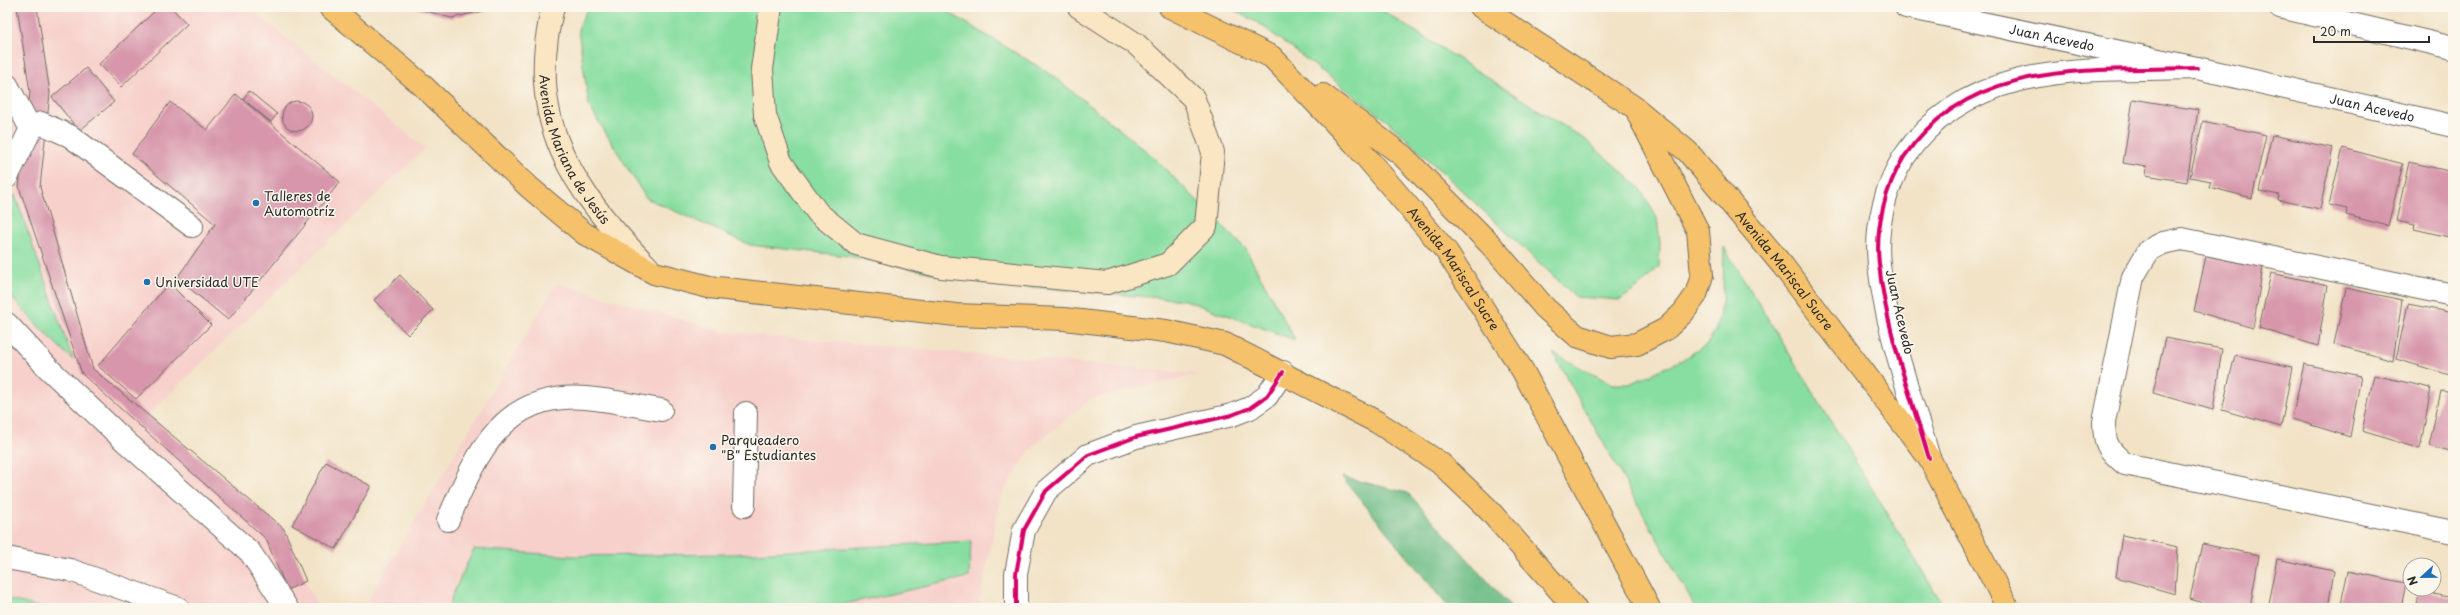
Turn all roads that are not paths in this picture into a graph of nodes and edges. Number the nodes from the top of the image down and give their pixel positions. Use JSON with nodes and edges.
{"nodes":[{"id":1,"x":330,"y":7,"type":"edge"},
{"id":2,"x":553,"y":7,"type":"edge"},
{"id":3,"x":771,"y":7,"type":"edge"},
{"id":4,"x":1078,"y":7,"type":"edge"},
{"id":5,"x":1170,"y":7,"type":"edge"},
{"id":6,"x":1481,"y":7,"type":"edge"},
{"id":7,"x":1906,"y":7,"type":"edge"},
{"id":8,"x":2280,"y":7,"type":"edge"},
{"id":9,"x":2453,"y":48,"type":"edge"},
{"id":10,"x":1272,"y":58,"type":"junction"},
{"id":11,"x":2197,"y":68,"type":"junction"},
{"id":12,"x":7,"y":84,"type":"edge"},
{"id":13,"x":1634,"y":107,"type":"junction"},
{"id":14,"x":2453,"y":126,"type":"edge"},
{"id":15,"x":31,"y":129,"type":"junction"},
{"id":16,"x":7,"y":176,"type":"edge"},
{"id":17,"x":192,"y":226,"type":"dead end"},
{"id":18,"x":654,"y":273,"type":"junction"},
{"id":19,"x":2453,"y":294,"type":"edge"},
{"id":20,"x":7,"y":324,"type":"edge"},
{"id":21,"x":1283,"y":372,"type":"junction"},
{"id":22,"x":661,"y":410,"type":"dead end"},
{"id":23,"x":746,"y":413,"type":"dead end"},
{"id":24,"x":1929,"y":458,"type":"junction"},
{"id":25,"x":744,"y":506,"type":"dead end"},
{"id":26,"x":448,"y":520,"type":"dead end"},
{"id":27,"x":2453,"y":532,"type":"edge"},
{"id":28,"x":7,"y":558,"type":"edge"},
{"id":29,"x":178,"y":608,"type":"edge"},
{"id":30,"x":287,"y":608,"type":"edge"},
{"id":31,"x":1016,"y":608,"type":"edge"},
{"id":32,"x":1575,"y":608,"type":"edge"},
{"id":33,"x":1649,"y":608,"type":"edge"},
{"id":34,"x":2008,"y":608,"type":"edge"}],
"edges":[{"from":1,"to":18,"type":"main road"},
{"from":2,"to":18,"type":"main road","name":"Avenida Mariana de Jesús"},
{"from":3,"to":4,"type":"main road"},
{"from":5,"to":10,"type":"main road","name":"Avenida Mariscal Sucre"},
{"from":6,"to":13,"type":"main road","name":"Avenida Mariscal Sucre"},
{"from":7,"to":11,"type":"street","name":"Juan Acevedo"},
{"from":8,"to":9,"type":"street"},
{"from":10,"to":13,"type":"main road"},
{"from":10,"to":33,"type":"main road","name":"Avenida Mariscal Sucre"},
{"from":11,"to":14,"type":"street","name":"Juan Acevedo"},
{"from":11,"to":24,"type":"street","name":"Juan Acevedo"},
{"from":12,"to":15,"type":"street"},
{"from":13,"to":24,"type":"main road","name":"Avenida Mariscal Sucre"},
{"from":15,"to":16,"type":"street"},
{"from":15,"to":17,"type":"street"},
{"from":18,"to":21,"type":"main road"},
{"from":19,"to":27,"type":"street"},
{"from":20,"to":30,"type":"street"},
{"from":21,"to":31,"type":"street"},
{"from":21,"to":32,"type":"main road"},
{"from":22,"to":26,"type":"street"},
{"from":23,"to":25,"type":"street"},
{"from":24,"to":34,"type":"main road","name":"Avenida Mariscal Sucre"},
{"from":28,"to":29,"type":"street"}]}
